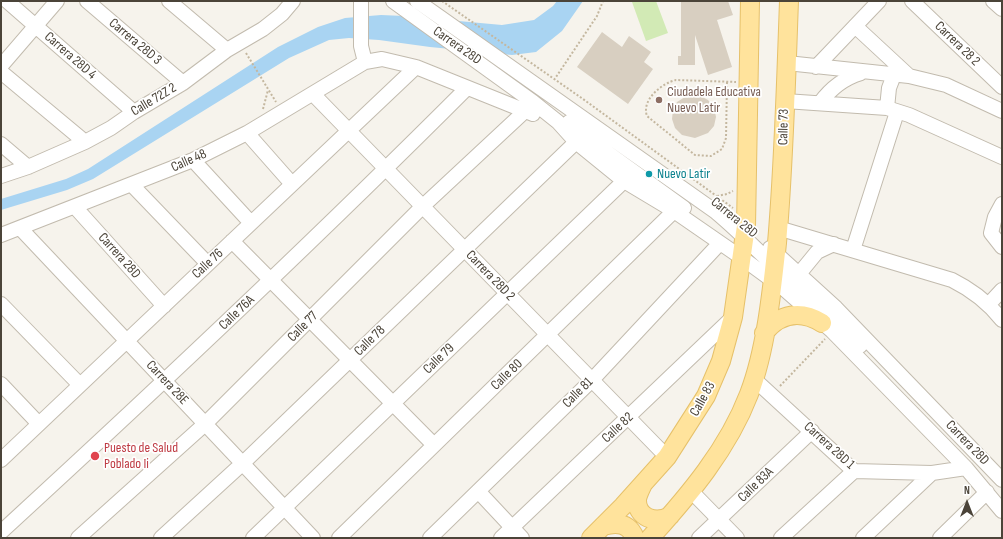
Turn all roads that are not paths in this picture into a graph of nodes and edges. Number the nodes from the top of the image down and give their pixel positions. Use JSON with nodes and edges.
{"nodes":[{"id":1,"x":7,"y":1,"type":"edge"},
{"id":2,"x":57,"y":1,"type":"edge"},
{"id":3,"x":87,"y":1,"type":"edge"},
{"id":4,"x":169,"y":1,"type":"edge"},
{"id":5,"x":293,"y":1,"type":"edge"},
{"id":6,"x":361,"y":1,"type":"edge"},
{"id":7,"x":393,"y":1,"type":"edge"},
{"id":8,"x":406,"y":1,"type":"edge"},
{"id":9,"x":417,"y":1,"type":"edge"},
{"id":10,"x":428,"y":1,"type":"edge"},
{"id":11,"x":750,"y":1,"type":"edge"},
{"id":12,"x":789,"y":1,"type":"edge"},
{"id":13,"x":879,"y":1,"type":"edge"},
{"id":14,"x":912,"y":1,"type":"edge"},
{"id":15,"x":994,"y":1,"type":"edge"},
{"id":16,"x":1002,"y":9,"type":"edge"},
{"id":17,"x":35,"y":26,"type":"junction"},
{"id":18,"x":855,"y":26,"type":"junction"},
{"id":19,"x":227,"y":50,"type":"junction"},
{"id":20,"x":365,"y":62,"type":"junction"},
{"id":21,"x":787,"y":63,"type":"junction"},
{"id":22,"x":487,"y":64,"type":"junction"},
{"id":23,"x":1,"y":66,"type":"edge"},
{"id":24,"x":816,"y":66,"type":"junction"},
{"id":25,"x":416,"y":67,"type":"junction"},
{"id":26,"x":1,"y":72,"type":"edge"},
{"id":27,"x":863,"y":72,"type":"junction"},
{"id":28,"x":894,"y":75,"type":"junction"},
{"id":29,"x":909,"y":76,"type":"junction"},
{"id":30,"x":183,"y":83,"type":"junction"},
{"id":31,"x":1002,"y":87,"type":"edge"},
{"id":32,"x":467,"y":88,"type":"junction"},
{"id":33,"x":313,"y":94,"type":"junction"},
{"id":34,"x":785,"y":101,"type":"junction"},
{"id":35,"x":820,"y":103,"type":"junction"},
{"id":36,"x":892,"y":110,"type":"junction"},
{"id":37,"x":1002,"y":111,"type":"edge"},
{"id":38,"x":134,"y":112,"type":"junction"},
{"id":39,"x":524,"y":112,"type":"junction"},
{"id":40,"x":558,"y":122,"type":"junction"},
{"id":41,"x":349,"y":131,"type":"junction"},
{"id":42,"x":247,"y":133,"type":"junction"},
{"id":43,"x":85,"y":142,"type":"junction"},
{"id":44,"x":576,"y":142,"type":"junction"},
{"id":45,"x":1,"y":144,"type":"edge"},
{"id":46,"x":1000,"y":152,"type":"edge"},
{"id":47,"x":193,"y":160,"type":"junction"},
{"id":48,"x":28,"y":167,"type":"junction"},
{"id":49,"x":386,"y":169,"type":"junction"},
{"id":50,"x":1,"y":176,"type":"edge"},
{"id":51,"x":624,"y":181,"type":"junction"},
{"id":52,"x":292,"y":184,"type":"junction"},
{"id":53,"x":132,"y":185,"type":"junction"},
{"id":54,"x":1002,"y":204,"type":"edge"},
{"id":55,"x":423,"y":206,"type":"junction"},
{"id":56,"x":75,"y":207,"type":"junction"},
{"id":57,"x":674,"y":212,"type":"junction"},
{"id":58,"x":251,"y":224,"type":"junction"},
{"id":59,"x":20,"y":228,"type":"junction"},
{"id":60,"x":778,"y":228,"type":"junction"},
{"id":61,"x":1,"y":235,"type":"edge"},
{"id":62,"x":744,"y":237,"type":"junction"},
{"id":63,"x":232,"y":241,"type":"junction"},
{"id":64,"x":720,"y":243,"type":"junction"},
{"id":65,"x":834,"y":244,"type":"junction"},
{"id":66,"x":1002,"y":247,"type":"edge"},
{"id":67,"x":464,"y":249,"type":"junction"},
{"id":68,"x":853,"y":250,"type":"junction"},
{"id":69,"x":208,"y":264,"type":"junction"},
{"id":70,"x":775,"y":267,"type":"junction"},
{"id":71,"x":799,"y":274,"type":"junction"},
{"id":72,"x":271,"y":279,"type":"junction"},
{"id":73,"x":1002,"y":290,"type":"edge"},
{"id":74,"x":508,"y":293,"type":"junction"},
{"id":75,"x":1,"y":304,"type":"edge"},
{"id":76,"x":989,"y":304,"type":"junction"},
{"id":77,"x":164,"y":306,"type":"junction"},
{"id":78,"x":733,"y":317,"type":"junction"},
{"id":79,"x":309,"y":320,"type":"junction"},
{"id":80,"x":1002,"y":320,"type":"edge"},
{"id":81,"x":827,"y":327,"type":"junction"},
{"id":82,"x":764,"y":332,"type":"junction"},
{"id":83,"x":548,"y":335,"type":"junction"},
{"id":84,"x":127,"y":341,"type":"junction"},
{"id":85,"x":349,"y":360,"type":"junction"},
{"id":86,"x":592,"y":380,"type":"junction"},
{"id":87,"x":755,"y":380,"type":"junction"},
{"id":88,"x":165,"y":382,"type":"junction"},
{"id":89,"x":1,"y":384,"type":"edge"},
{"id":90,"x":80,"y":385,"type":"junction"},
{"id":91,"x":392,"y":404,"type":"junction"},
{"id":92,"x":629,"y":418,"type":"junction"},
{"id":93,"x":39,"y":424,"type":"junction"},
{"id":94,"x":206,"y":424,"type":"junction"},
{"id":95,"x":812,"y":431,"type":"junction"},
{"id":96,"x":434,"y":445,"type":"junction"},
{"id":97,"x":667,"y":457,"type":"junction"},
{"id":98,"x":1,"y":460,"type":"edge"},
{"id":99,"x":243,"y":463,"type":"junction"},
{"id":100,"x":966,"y":468,"type":"junction"},
{"id":101,"x":854,"y":471,"type":"junction"},
{"id":102,"x":932,"y":473,"type":"junction"},
{"id":103,"x":1002,"y":480,"type":"edge"},
{"id":104,"x":643,"y":483,"type":"junction"},
{"id":105,"x":478,"y":491,"type":"junction"},
{"id":106,"x":691,"y":491,"type":"junction"},
{"id":107,"x":987,"y":492,"type":"junction"},
{"id":108,"x":1002,"y":496,"type":"edge"},
{"id":109,"x":285,"y":508,"type":"junction"},
{"id":110,"x":1002,"y":511,"type":"edge"},
{"id":111,"x":670,"y":516,"type":"junction"},
{"id":112,"x":719,"y":520,"type":"junction"},
{"id":113,"x":512,"y":527,"type":"junction"},
{"id":114,"x":1,"y":532,"type":"edge"},
{"id":115,"x":597,"y":532,"type":"edge"},
{"id":116,"x":78,"y":538,"type":"edge"},
{"id":117,"x":161,"y":538,"type":"edge"},
{"id":118,"x":253,"y":538,"type":"edge"},
{"id":119,"x":313,"y":538,"type":"edge"},
{"id":120,"x":339,"y":538,"type":"edge"},
{"id":121,"x":430,"y":538,"type":"edge"},
{"id":122,"x":501,"y":538,"type":"edge"},
{"id":123,"x":522,"y":538,"type":"edge"},
{"id":124,"x":636,"y":538,"type":"edge"},
{"id":125,"x":650,"y":538,"type":"edge"},
{"id":126,"x":699,"y":538,"type":"edge"},
{"id":127,"x":737,"y":538,"type":"edge"},
{"id":128,"x":781,"y":538,"type":"edge"},
{"id":129,"x":863,"y":538,"type":"edge"},
{"id":130,"x":940,"y":538,"type":"edge"}],
"edges":[{"from":1,"to":17,"type":"street","name":"Carrera 28D 4"},
{"from":2,"to":17,"type":"street"},
{"from":3,"to":30,"type":"street","name":"Carrera 28D 3"},
{"from":4,"to":19,"type":"street"},
{"from":5,"to":19,"type":"street","name":"Calle 72Z 2"},
{"from":6,"to":20,"type":"street"},
{"from":7,"to":22,"type":"street","name":"Carrera 28D"},
{"from":8,"to":22,"type":"street"},
{"from":9,"to":62,"type":"street"},
{"from":10,"to":62,"type":"street","name":"Carrera 28D"},
{"from":11,"to":62,"type":"main road"},
{"from":12,"to":21,"type":"main road","name":"Calle 73"},
{"from":13,"to":18,"type":"street"},
{"from":14,"to":31,"type":"street","name":"Carrera 28 2"},
{"from":15,"to":16,"type":"street"},
{"from":17,"to":23,"type":"street"},
{"from":17,"to":38,"type":"street","name":"Carrera 28D 4"},
{"from":18,"to":24,"type":"street"},
{"from":18,"to":29,"type":"street"},
{"from":19,"to":30,"type":"street","name":"Calle 72Z 2"},
{"from":20,"to":25,"type":"street","name":"Carrera 28D"},
{"from":20,"to":33,"type":"street","name":"Calle 48"},
{"from":21,"to":24,"type":"street"},
{"from":21,"to":34,"type":"main road","name":"Calle 73"},
{"from":22,"to":40,"type":"street","name":"Carrera 28D"},
{"from":22,"to":62,"type":"street"},
{"from":24,"to":27,"type":"street"},
{"from":25,"to":32,"type":"street","name":"Carrera 28D"},
{"from":25,"to":41,"type":"street","name":"Calle 76"},
{"from":26,"to":43,"type":"street"},
{"from":27,"to":28,"type":"street"},
{"from":27,"to":35,"type":"street"},
{"from":28,"to":29,"type":"street"},
{"from":28,"to":36,"type":"street"},
{"from":29,"to":37,"type":"street"},
{"from":30,"to":38,"type":"street","name":"Calle 72Z 2"},
{"from":32,"to":39,"type":"street","name":"Carrera 28D"},
{"from":32,"to":49,"type":"street","name":"Calle 76A"},
{"from":33,"to":41,"type":"street","name":"Carrera 28D 2"},
{"from":33,"to":42,"type":"street","name":"Calle 48"},
{"from":34,"to":35,"type":"street"},
{"from":34,"to":60,"type":"main road","name":"Calle 73"},
{"from":35,"to":36,"type":"street"},
{"from":36,"to":46,"type":"street"},
{"from":36,"to":68,"type":"street"},
{"from":38,"to":43,"type":"street","name":"Calle 72Z 2"},
{"from":39,"to":40,"type":"street","name":"Carrera 28D"},
{"from":39,"to":55,"type":"street","name":"Calle 77"},
{"from":40,"to":44,"type":"street","name":"Carrera 28D"},
{"from":41,"to":49,"type":"street","name":"Carrera 28D 2"},
{"from":41,"to":52,"type":"street","name":"Calle 76"},
{"from":42,"to":47,"type":"street","name":"Calle 48"},
{"from":42,"to":52,"type":"street"},
{"from":43,"to":48,"type":"street","name":"Calle 72Z 2"},
{"from":44,"to":51,"type":"street","name":"Carrera 28D"},
{"from":44,"to":67,"type":"street","name":"Calle 78"},
{"from":45,"to":48,"type":"street"},
{"from":47,"to":53,"type":"street","name":"Calle 48"},
{"from":47,"to":58,"type":"street"},
{"from":48,"to":50,"type":"street","name":"Calle 72Z 2"},
{"from":49,"to":55,"type":"street","name":"Carrera 28D 2"},
{"from":49,"to":72,"type":"street","name":"Calle 76A"},
{"from":51,"to":57,"type":"street","name":"Carrera 28D"},
{"from":51,"to":74,"type":"street","name":"Calle 79"},
{"from":52,"to":58,"type":"street","name":"Calle 76"},
{"from":53,"to":56,"type":"street","name":"Calle 48"},
{"from":53,"to":69,"type":"street"},
{"from":54,"to":66,"type":"street"},
{"from":55,"to":67,"type":"street","name":"Carrera 28D 2"},
{"from":55,"to":79,"type":"street","name":"Calle 77"},
{"from":56,"to":59,"type":"street","name":"Calle 48"},
{"from":56,"to":77,"type":"street","name":"Carrera 28D"},
{"from":57,"to":64,"type":"street","name":"Carrera 28D"},
{"from":57,"to":83,"type":"street","name":"Calle 80"},
{"from":58,"to":63,"type":"street","name":"Calle 76"},
{"from":59,"to":61,"type":"street","name":"Calle 48"},
{"from":59,"to":84,"type":"street","name":"Carrera 28E"},
{"from":60,"to":65,"type":"street","name":"Carrera 28D"},
{"from":60,"to":70,"type":"main road","name":"Calle 73"},
{"from":62,"to":64,"type":"street","name":"Carrera 28D"},
{"from":62,"to":70,"type":"street","name":"Carrera 28D"},
{"from":62,"to":70,"type":"street","name":"Carrera 28D"},
{"from":62,"to":78,"type":"main road","name":"Calle 83"},
{"from":63,"to":69,"type":"street","name":"Calle 76"},
{"from":63,"to":72,"type":"street"},
{"from":64,"to":86,"type":"street","name":"Calle 81"},
{"from":65,"to":68,"type":"street","name":"Carrera 28D"},
{"from":65,"to":71,"type":"street"},
{"from":67,"to":74,"type":"street","name":"Carrera 28D 2"},
{"from":67,"to":85,"type":"street","name":"Calle 78"},
{"from":68,"to":76,"type":"street","name":"Carrera 28D"},
{"from":69,"to":77,"type":"street","name":"Calle 76"},
{"from":70,"to":71,"type":"street","name":"Carrera 28D"},
{"from":70,"to":81,"type":"street","name":"Carrera 28D"},
{"from":70,"to":82,"type":"main road"},
{"from":70,"to":108,"type":"street"},
{"from":71,"to":103,"type":"street","name":"Carrera 28D"},
{"from":72,"to":79,"type":"street"},
{"from":72,"to":88,"type":"street","name":"Calle 76A"},
{"from":73,"to":76,"type":"street"},
{"from":74,"to":83,"type":"street","name":"Carrera 28D 2"},
{"from":74,"to":91,"type":"street","name":"Calle 79"},
{"from":75,"to":90,"type":"street"},
{"from":76,"to":80,"type":"street","name":"Carrera 28D"},
{"from":77,"to":84,"type":"street","name":"Calle 76"},
{"from":78,"to":92,"type":"street","name":"Calle 82"},
{"from":78,"to":97,"type":"main road","name":"Calle 83"},
{"from":79,"to":85,"type":"street"},
{"from":79,"to":94,"type":"street","name":"Calle 77"},
{"from":81,"to":82,"type":"main road"},
{"from":81,"to":100,"type":"street","name":"Carrera 28D"},
{"from":82,"to":87,"type":"main road"},
{"from":83,"to":86,"type":"street","name":"Carrera 28D 2"},
{"from":83,"to":96,"type":"street","name":"Calle 80"},
{"from":84,"to":88,"type":"street","name":"Carrera 28E"},
{"from":84,"to":90,"type":"street","name":"Calle 76"},
{"from":85,"to":91,"type":"street"},
{"from":85,"to":99,"type":"street","name":"Calle 78"},
{"from":86,"to":92,"type":"street","name":"Carrera 28D 2"},
{"from":86,"to":105,"type":"street","name":"Calle 81"},
{"from":87,"to":95,"type":"street","name":"Carrera 28D 1"},
{"from":87,"to":106,"type":"main road"},
{"from":88,"to":94,"type":"street","name":"Carrera 28E"},
{"from":88,"to":114,"type":"street","name":"Calle 76A"},
{"from":89,"to":93,"type":"street"},
{"from":90,"to":93,"type":"street","name":"Calle 76"},
{"from":91,"to":96,"type":"street"},
{"from":91,"to":109,"type":"street","name":"Calle 79"},
{"from":92,"to":97,"type":"street","name":"Carrera 28D 2"},
{"from":92,"to":113,"type":"street","name":"Calle 82"},
{"from":93,"to":98,"type":"street","name":"Calle 76"},
{"from":94,"to":99,"type":"street","name":"Carrera 28E"},
{"from":94,"to":116,"type":"street","name":"Calle 77"},
{"from":95,"to":101,"type":"street","name":"Carrera 28D 1"},
{"from":95,"to":112,"type":"street","name":"Calle 83A"},
{"from":96,"to":120,"type":"street","name":"Calle 80"},
{"from":97,"to":104,"type":"main road","name":"Calle 83"},
{"from":99,"to":109,"type":"street","name":"Carrera 28E"},
{"from":99,"to":117,"type":"street","name":"Calle 78"},
{"from":100,"to":102,"type":"street","name":"Carrera 28D 1"},
{"from":100,"to":107,"type":"street","name":"Carrera 28D"},
{"from":101,"to":102,"type":"street","name":"Carrera 28D 1"},
{"from":101,"to":128,"type":"street"},
{"from":102,"to":129,"type":"street"},
{"from":104,"to":111,"type":"main road"},
{"from":104,"to":115,"type":"main road","name":"Calle 83"},
{"from":105,"to":113,"type":"street"},
{"from":105,"to":121,"type":"street","name":"Calle 81"},
{"from":106,"to":111,"type":"main road"},
{"from":106,"to":112,"type":"street"},
{"from":107,"to":110,"type":"street","name":"Carrera 28D"},
{"from":107,"to":130,"type":"street"},
{"from":109,"to":118,"type":"street","name":"Calle 79"},
{"from":109,"to":119,"type":"street","name":"Carrera 28E"},
{"from":111,"to":125,"type":"main road"},
{"from":112,"to":126,"type":"street","name":"Calle 83A"},
{"from":112,"to":127,"type":"street"},
{"from":113,"to":122,"type":"street","name":"Calle 82"},
{"from":113,"to":123,"type":"street"},
{"from":115,"to":124,"type":"main road"}]}
